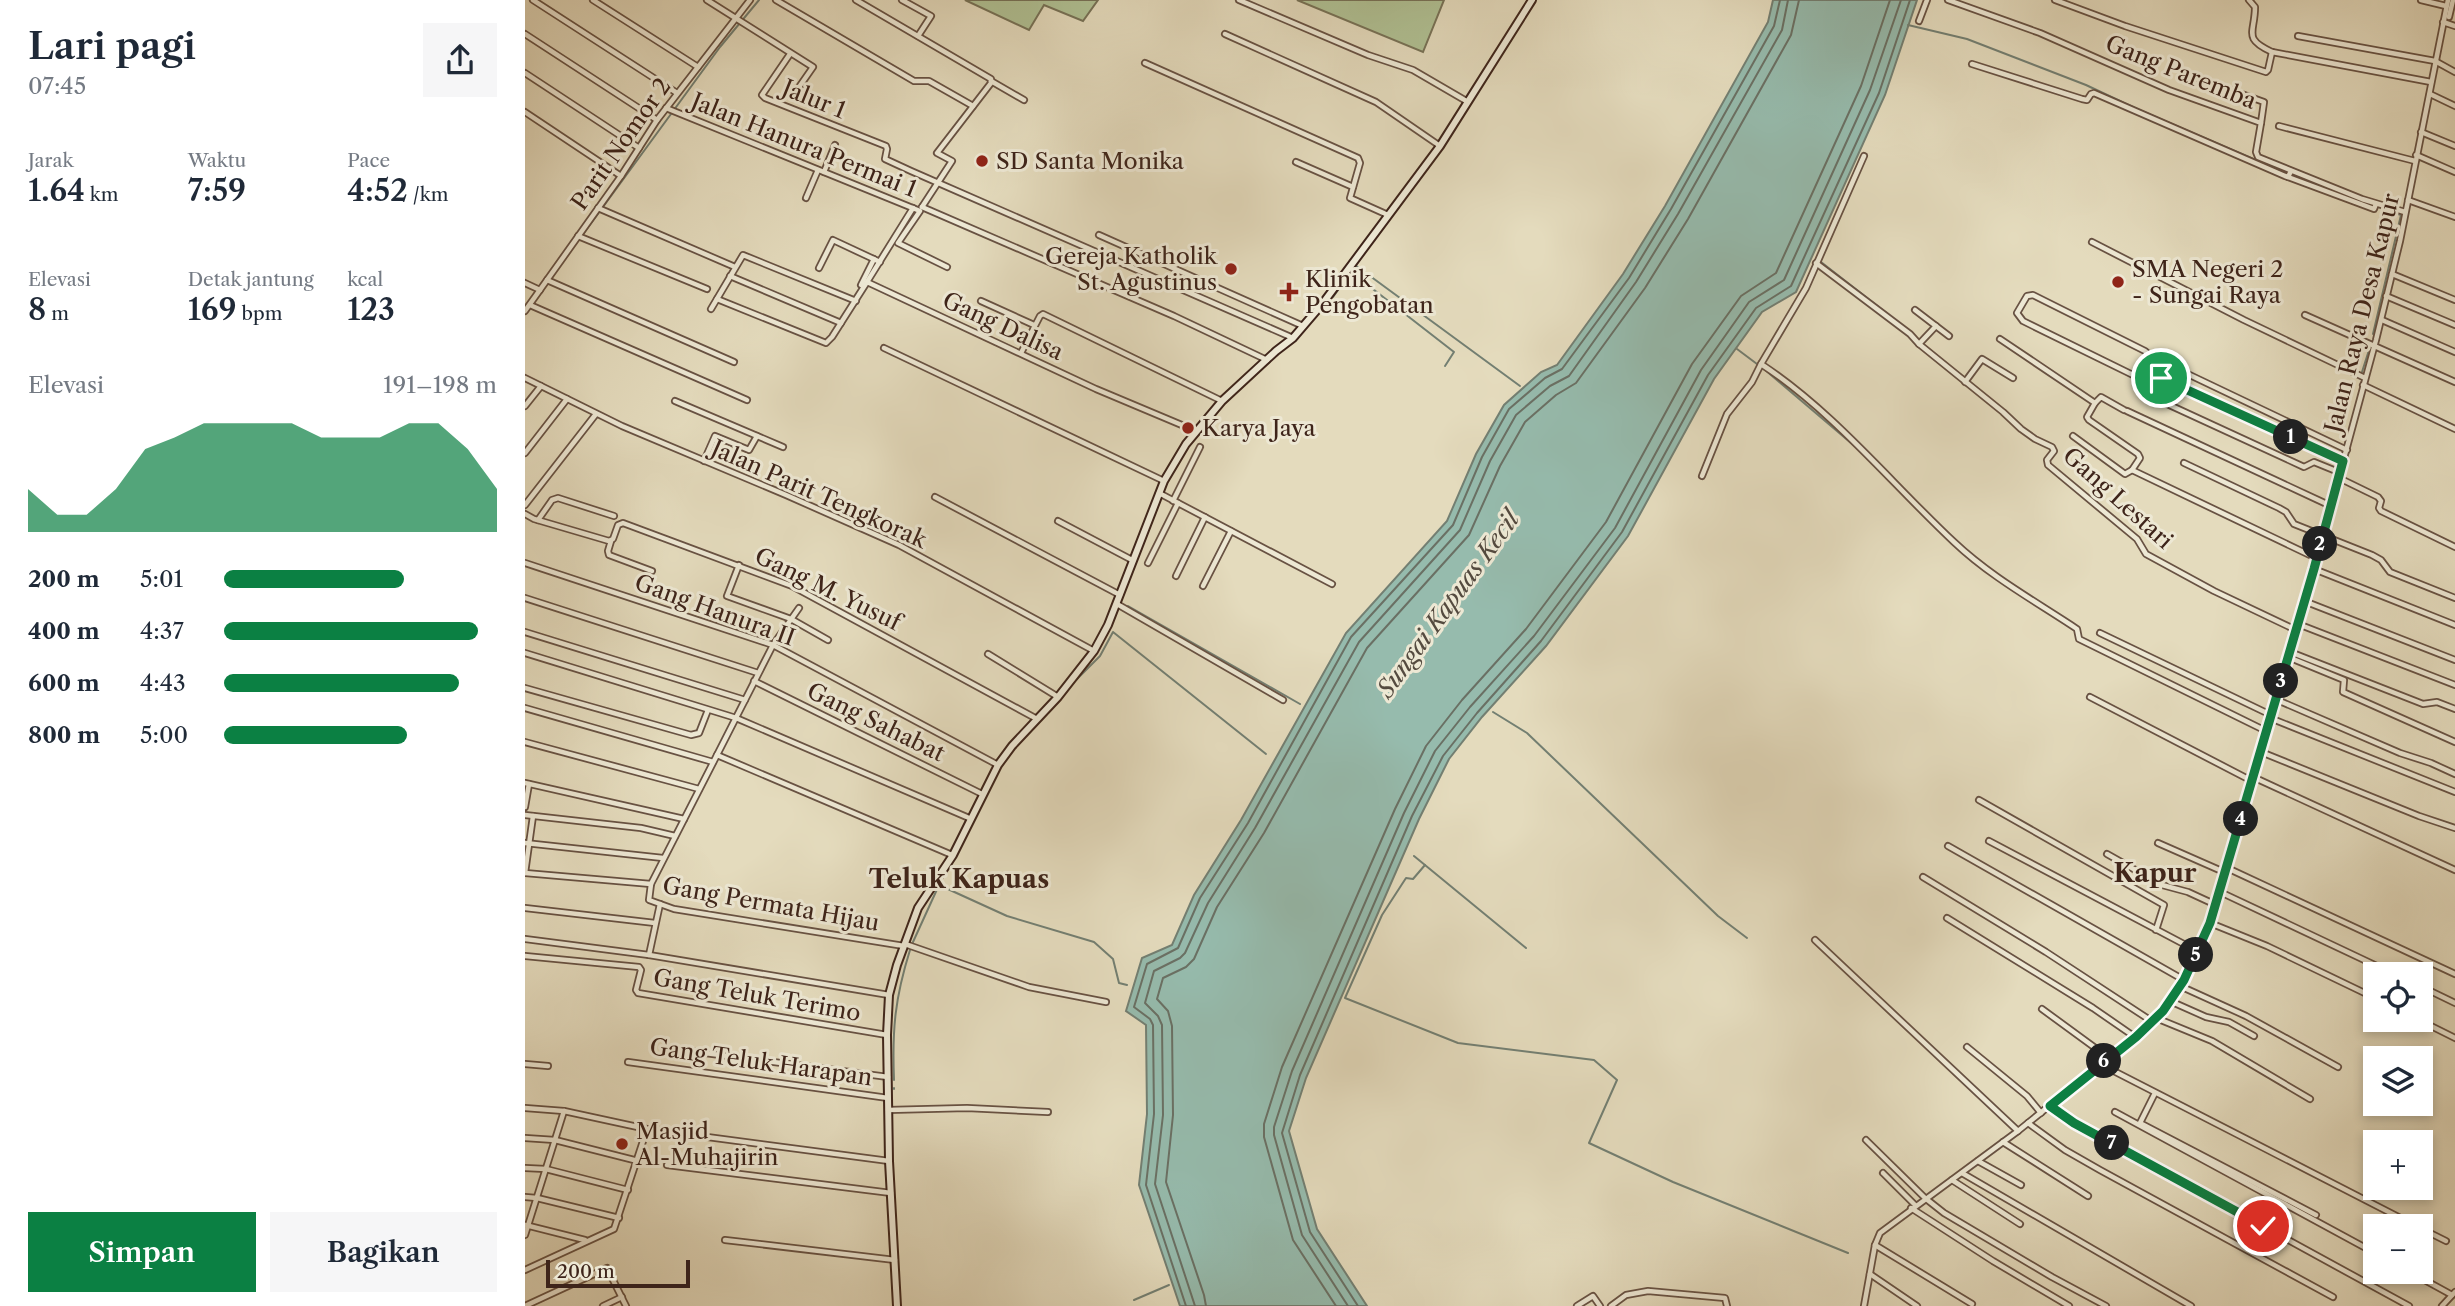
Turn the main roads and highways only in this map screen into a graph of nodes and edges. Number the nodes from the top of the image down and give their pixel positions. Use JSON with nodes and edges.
{"nodes":[{"id":1,"x":1532,"y":0,"type":"edge"},
{"id":2,"x":897,"y":1306,"type":"edge"}],
"edges":[{"from":1,"to":2,"type":"main road"}]}
